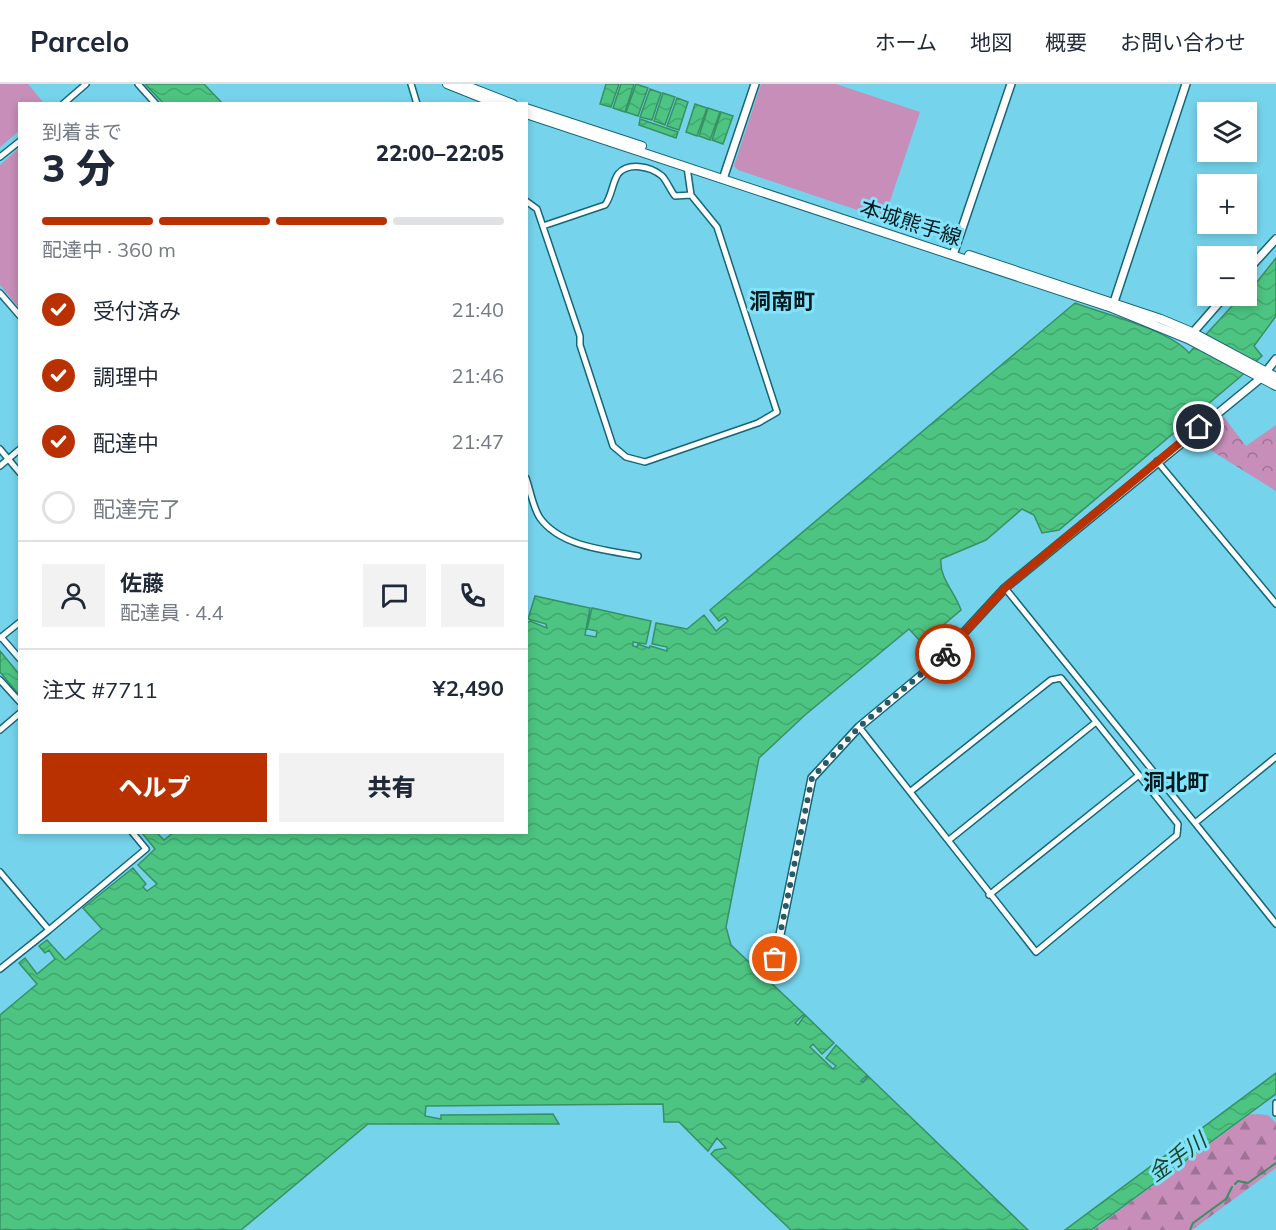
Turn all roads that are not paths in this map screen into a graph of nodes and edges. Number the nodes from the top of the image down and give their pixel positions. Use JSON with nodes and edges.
{"nodes":[{"id":1,"x":87,"y":84,"type":"edge"},
{"id":2,"x":138,"y":84,"type":"edge"},
{"id":3,"x":411,"y":84,"type":"edge"},
{"id":4,"x":447,"y":84,"type":"edge"},
{"id":5,"x":462,"y":84,"type":"edge"},
{"id":6,"x":755,"y":84,"type":"edge"},
{"id":7,"x":1011,"y":84,"type":"edge"},
{"id":8,"x":1186,"y":84,"type":"edge"},
{"id":9,"x":65,"y":102,"type":"edge"},
{"id":10,"x":154,"y":102,"type":"edge"},
{"id":11,"x":416,"y":102,"type":"edge"},
{"id":12,"x":493,"y":102,"type":"edge"},
{"id":13,"x":508,"y":102,"type":"edge"},
{"id":14,"x":528,"y":109,"type":"edge"},
{"id":15,"x":528,"y":115,"type":"edge"},
{"id":16,"x":18,"y":143,"type":"edge"},
{"id":17,"x":0,"y":157,"type":"edge"},
{"id":18,"x":687,"y":167,"type":"junction"},
{"id":19,"x":724,"y":176,"type":"junction"},
{"id":20,"x":691,"y":195,"type":"junction"},
{"id":21,"x":528,"y":202,"type":"edge"},
{"id":22,"x":543,"y":226,"type":"junction"},
{"id":23,"x":1276,"y":239,"type":"edge"},
{"id":24,"x":954,"y":253,"type":"junction"},
{"id":25,"x":1257,"y":260,"type":"edge"},
{"id":26,"x":0,"y":293,"type":"edge"},
{"id":27,"x":1114,"y":302,"type":"junction"},
{"id":28,"x":1216,"y":306,"type":"edge"},
{"id":29,"x":18,"y":314,"type":"edge"},
{"id":30,"x":1190,"y":335,"type":"junction"},
{"id":31,"x":1276,"y":359,"type":"edge"},
{"id":32,"x":1264,"y":375,"type":"junction"},
{"id":33,"x":1276,"y":377,"type":"edge"},
{"id":34,"x":1276,"y":386,"type":"edge"},
{"id":35,"x":0,"y":449,"type":"edge"},
{"id":36,"x":18,"y":451,"type":"edge"},
{"id":37,"x":8,"y":459,"type":"junction"},
{"id":38,"x":1157,"y":461,"type":"junction"},
{"id":39,"x":0,"y":466,"type":"edge"},
{"id":40,"x":18,"y":471,"type":"edge"},
{"id":41,"x":528,"y":484,"type":"edge"},
{"id":42,"x":638,"y":556,"type":"dead end"},
{"id":43,"x":1005,"y":588,"type":"junction"},
{"id":44,"x":1276,"y":604,"type":"edge"},
{"id":45,"x":18,"y":624,"type":"edge"},
{"id":46,"x":1,"y":638,"type":"edge"},
{"id":47,"x":18,"y":657,"type":"edge"},
{"id":48,"x":0,"y":680,"type":"edge"},
{"id":49,"x":18,"y":700,"type":"edge"},
{"id":50,"x":18,"y":716,"type":"edge"},
{"id":51,"x":1096,"y":722,"type":"junction"},
{"id":52,"x":859,"y":727,"type":"junction"},
{"id":53,"x":0,"y":730,"type":"edge"},
{"id":54,"x":1276,"y":757,"type":"edge"},
{"id":55,"x":1139,"y":775,"type":"junction"},
{"id":56,"x":911,"y":791,"type":"junction"},
{"id":57,"x":1196,"y":823,"type":"junction"},
{"id":58,"x":134,"y":834,"type":"edge"},
{"id":59,"x":949,"y":840,"type":"junction"},
{"id":60,"x":0,"y":872,"type":"edge"},
{"id":61,"x":989,"y":895,"type":"junction"},
{"id":62,"x":1276,"y":924,"type":"edge"},
{"id":63,"x":49,"y":930,"type":"junction"},
{"id":64,"x":775,"y":959,"type":"dead end"},
{"id":65,"x":0,"y":969,"type":"edge"},
{"id":66,"x":1276,"y":1103,"type":"edge"},
{"id":67,"x":1276,"y":1113,"type":"edge"}],
"edges":[{"from":1,"to":9,"type":"street"},
{"from":2,"to":10,"type":"street"},
{"from":3,"to":11,"type":"street"},
{"from":4,"to":12,"type":"main road"},
{"from":5,"to":13,"type":"main road"},
{"from":6,"to":19,"type":"street"},
{"from":7,"to":24,"type":"street"},
{"from":8,"to":27,"type":"street"},
{"from":14,"to":19,"type":"main road","name":"本城熊手線"},
{"from":15,"to":18,"type":"main road","name":"本城熊手線"},
{"from":16,"to":17,"type":"street"},
{"from":18,"to":19,"type":"main road","name":"本城熊手線"},
{"from":18,"to":20,"type":"street"},
{"from":19,"to":24,"type":"main road","name":"本城熊手線"},
{"from":20,"to":22,"type":"street"},
{"from":20,"to":22,"type":"street"},
{"from":21,"to":22,"type":"street"},
{"from":23,"to":25,"type":"street"},
{"from":24,"to":27,"type":"main road","name":"本城熊手線"},
{"from":24,"to":30,"type":"main road","name":"本城熊手線"},
{"from":26,"to":29,"type":"street"},
{"from":27,"to":30,"type":"main road","name":"本城熊手線"},
{"from":28,"to":30,"type":"street"},
{"from":30,"to":32,"type":"main road","name":"本城熊手線"},
{"from":31,"to":32,"type":"street"},
{"from":32,"to":33,"type":"main road","name":"本城熊手線"},
{"from":32,"to":34,"type":"main road","name":"本城熊手線"},
{"from":32,"to":38,"type":"street"},
{"from":35,"to":37,"type":"street"},
{"from":36,"to":37,"type":"street"},
{"from":37,"to":39,"type":"street"},
{"from":37,"to":40,"type":"street"},
{"from":38,"to":43,"type":"street"},
{"from":38,"to":44,"type":"street"},
{"from":41,"to":42,"type":"street"},
{"from":43,"to":52,"type":"street"},
{"from":43,"to":57,"type":"street"},
{"from":45,"to":46,"type":"street"},
{"from":46,"to":47,"type":"street"},
{"from":48,"to":49,"type":"street"},
{"from":50,"to":53,"type":"street"},
{"from":51,"to":55,"type":"street"},
{"from":51,"to":56,"type":"street"},
{"from":51,"to":59,"type":"street"},
{"from":52,"to":56,"type":"street"},
{"from":52,"to":64,"type":"street"},
{"from":54,"to":57,"type":"street"},
{"from":55,"to":61,"type":"street"},
{"from":55,"to":61,"type":"street"},
{"from":56,"to":59,"type":"street"},
{"from":57,"to":62,"type":"street"},
{"from":58,"to":63,"type":"street"},
{"from":59,"to":61,"type":"street"},
{"from":60,"to":63,"type":"street"},
{"from":63,"to":65,"type":"street"},
{"from":66,"to":67,"type":"street"}]}
